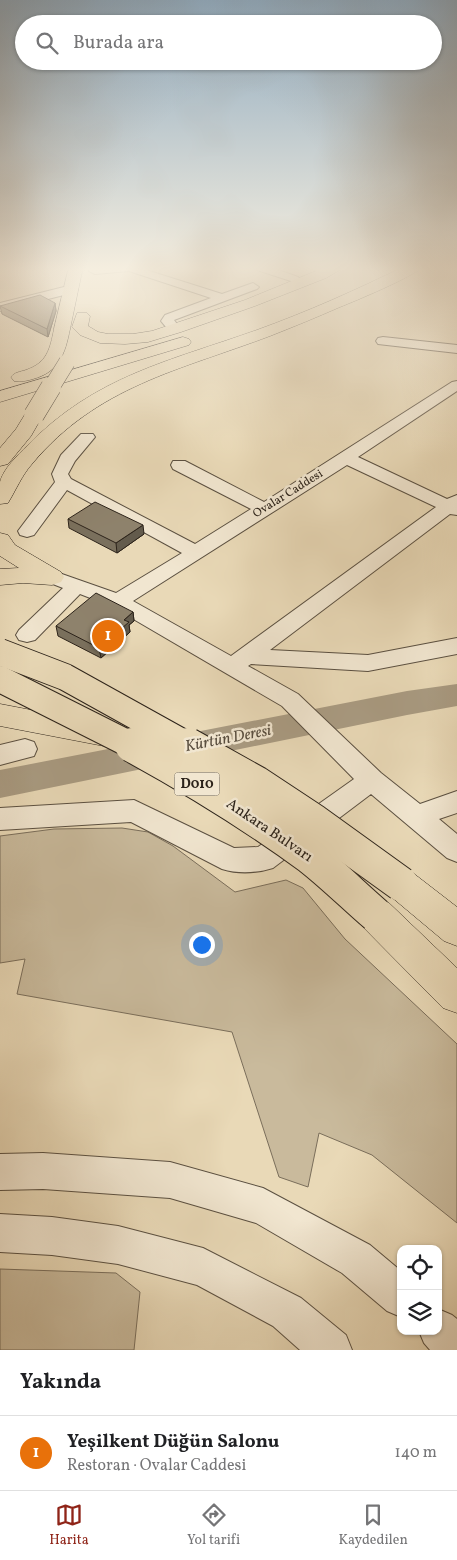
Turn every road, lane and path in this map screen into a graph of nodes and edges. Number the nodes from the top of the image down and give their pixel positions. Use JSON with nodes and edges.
{"nodes":[{"id":1,"x":62,"y":330,"type":"edge"},
{"id":2,"x":78,"y":330,"type":"edge"},
{"id":3,"x":83,"y":330,"type":"edge"},
{"id":4,"x":108,"y":330,"type":"edge"},
{"id":5,"x":148,"y":330,"type":"edge"},
{"id":6,"x":172,"y":330,"type":"edge"},
{"id":7,"x":217,"y":330,"type":"edge"},
{"id":8,"x":247,"y":330,"type":"edge"},
{"id":9,"x":271,"y":330,"type":"edge"},
{"id":10,"x":383,"y":341,"type":"dead end"},
{"id":11,"x":181,"y":343,"type":"junction"},
{"id":12,"x":457,"y":349,"type":"edge"},
{"id":13,"x":2,"y":379,"type":"edge"},
{"id":14,"x":457,"y":384,"type":"edge"},
{"id":15,"x":20,"y":392,"type":"junction"},
{"id":16,"x":0,"y":397,"type":"edge"},
{"id":17,"x":0,"y":404,"type":"edge"},
{"id":18,"x":24,"y":432,"type":"junction"},
{"id":19,"x":87,"y":437,"type":"dead end"},
{"id":20,"x":346,"y":458,"type":"junction"},
{"id":21,"x":0,"y":461,"type":"edge"},
{"id":22,"x":179,"y":465,"type":"dead end"},
{"id":23,"x":64,"y":482,"type":"junction"},
{"id":24,"x":0,"y":498,"type":"edge"},
{"id":25,"x":454,"y":505,"type":"edge"},
{"id":26,"x":264,"y":509,"type":"junction"},
{"id":27,"x":27,"y":531,"type":"dead end"},
{"id":28,"x":0,"y":540,"type":"edge"},
{"id":29,"x":195,"y":552,"type":"junction"},
{"id":30,"x":0,"y":577,"type":"edge"},
{"id":31,"x":52,"y":577,"type":"junction"},
{"id":32,"x":77,"y":586,"type":"junction"},
{"id":33,"x":118,"y":601,"type":"junction"},
{"id":34,"x":27,"y":635,"type":"dead end"},
{"id":35,"x":0,"y":639,"type":"edge"},
{"id":36,"x":457,"y":646,"type":"edge"},
{"id":37,"x":0,"y":652,"type":"edge"},
{"id":38,"x":240,"y":661,"type":"junction"},
{"id":39,"x":65,"y":677,"type":"junction"},
{"id":40,"x":0,"y":679,"type":"edge"},
{"id":41,"x":0,"y":715,"type":"edge"},
{"id":42,"x":118,"y":738,"type":"junction"},
{"id":43,"x":25,"y":749,"type":"dead end"},
{"id":44,"x":0,"y":755,"type":"edge"},
{"id":45,"x":370,"y":777,"type":"junction"},
{"id":46,"x":457,"y":802,"type":"edge"},
{"id":47,"x":415,"y":817,"type":"junction"},
{"id":48,"x":0,"y":819,"type":"edge"},
{"id":49,"x":457,"y":850,"type":"edge"},
{"id":50,"x":457,"y":929,"type":"edge"},
{"id":51,"x":457,"y":994,"type":"edge"},
{"id":52,"x":0,"y":1172,"type":"edge"},
{"id":53,"x":0,"y":1233,"type":"edge"},
{"id":54,"x":397,"y":1294,"type":"edge"},
{"id":55,"x":442,"y":1332,"type":"edge"},
{"id":56,"x":457,"y":1348,"type":"edge"},
{"id":57,"x":331,"y":1350,"type":"edge"}],
"edges":[{"from":1,"to":13,"type":"main road"},
{"from":2,"to":18,"type":"main road","bridge":true},
{"from":3,"to":6,"type":"main road"},
{"from":4,"to":5,"type":"main road"},
{"from":7,"to":11,"type":"main road"},
{"from":8,"to":18,"type":"main road"},
{"from":9,"to":24,"type":"main road"},
{"from":10,"to":12,"type":"street"},
{"from":11,"to":13,"type":"main road"},
{"from":11,"to":15,"type":"main road"},
{"from":14,"to":20,"type":"street","name":"Ovalar Caddesi"},
{"from":15,"to":16,"type":"main road"},
{"from":15,"to":17,"type":"main road"},
{"from":18,"to":21,"type":"main road"},
{"from":19,"to":23,"type":"street"},
{"from":20,"to":25,"type":"street"},
{"from":20,"to":26,"type":"street","name":"Ovalar Caddesi"},
{"from":22,"to":26,"type":"street"},
{"from":23,"to":27,"type":"street"},
{"from":23,"to":29,"type":"street"},
{"from":25,"to":38,"type":"street"},
{"from":26,"to":29,"type":"street","name":"Ovalar Caddesi"},
{"from":28,"to":31,"type":"main road"},
{"from":29,"to":33,"type":"street","name":"Ovalar Caddesi"},
{"from":30,"to":31,"type":"main road"},
{"from":31,"to":32,"type":"street"},
{"from":32,"to":33,"type":"street"},
{"from":32,"to":34,"type":"street"},
{"from":33,"to":38,"type":"street"},
{"from":35,"to":39,"type":"main road","bridge":true},
{"from":36,"to":38,"type":"street"},
{"from":37,"to":39,"type":"main road","name":"Ankara Bulvarı","number":"D010","bridge":true},
{"from":38,"to":45,"type":"street"},
{"from":39,"to":50,"type":"main road","name":"Ankara Bulvarı","number":"D010","bridge":true},
{"from":40,"to":42,"type":"main road","name":"Ankara Bulvarı","number":"D010","bridge":true},
{"from":41,"to":42,"type":"main road"},
{"from":42,"to":51,"type":"main road","name":"Ankara Bulvarı","number":"D010","bridge":true},
{"from":43,"to":44,"type":"street"},
{"from":45,"to":47,"type":"street"},
{"from":45,"to":48,"type":"street"},
{"from":46,"to":47,"type":"street"},
{"from":47,"to":49,"type":"street"},
{"from":52,"to":54,"type":"street"},
{"from":53,"to":57,"type":"street"},
{"from":55,"to":56,"type":"street"}]}
